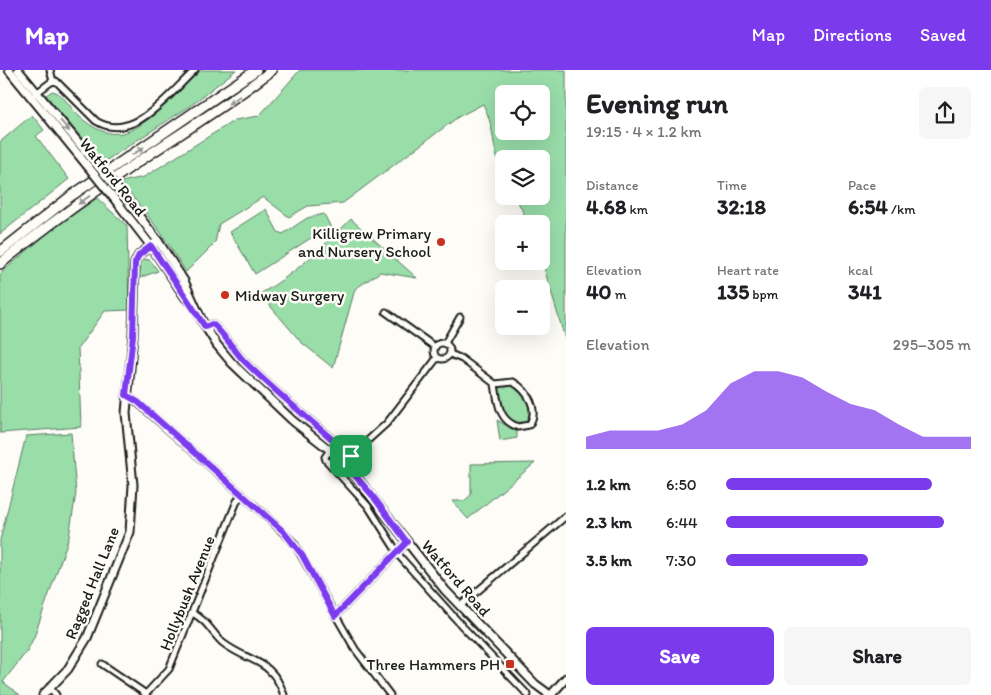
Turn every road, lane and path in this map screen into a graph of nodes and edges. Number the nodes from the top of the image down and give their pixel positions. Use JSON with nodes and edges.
{"nodes":[{"id":1,"x":9,"y":70,"type":"edge"},
{"id":2,"x":18,"y":70,"type":"edge"},
{"id":3,"x":50,"y":70,"type":"edge"},
{"id":4,"x":195,"y":70,"type":"edge"},
{"id":5,"x":256,"y":70,"type":"edge"},
{"id":6,"x":272,"y":70,"type":"edge"},
{"id":7,"x":53,"y":81,"type":"junction"},
{"id":8,"x":34,"y":95,"type":"junction"},
{"id":9,"x":158,"y":242,"type":"junction"},
{"id":10,"x":151,"y":246,"type":"junction"},
{"id":11,"x":0,"y":252,"type":"edge"},
{"id":12,"x":0,"y":264,"type":"edge"},
{"id":13,"x":193,"y":304,"type":"junction"},
{"id":14,"x":386,"y":312,"type":"dead end"},
{"id":15,"x":460,"y":317,"type":"dead end"},
{"id":16,"x":205,"y":327,"type":"junction"},
{"id":17,"x":445,"y":344,"type":"junction"},
{"id":18,"x":435,"y":347,"type":"junction"},
{"id":19,"x":450,"y":354,"type":"junction"},
{"id":20,"x":437,"y":358,"type":"junction"},
{"id":21,"x":495,"y":384,"type":"junction"},
{"id":22,"x":126,"y":395,"type":"junction"},
{"id":23,"x":330,"y":450,"type":"junction"},
{"id":24,"x":351,"y":456,"type":"junction"},
{"id":25,"x":344,"y":463,"type":"junction"},
{"id":26,"x":242,"y":494,"type":"junction"},
{"id":27,"x":566,"y":516,"type":"edge"},
{"id":28,"x":407,"y":542,"type":"junction"},
{"id":29,"x":398,"y":551,"type":"junction"},
{"id":30,"x":460,"y":606,"type":"junction"},
{"id":31,"x":192,"y":613,"type":"junction"},
{"id":32,"x":335,"y":616,"type":"junction"},
{"id":33,"x":102,"y":664,"type":"dead end"},
{"id":34,"x":566,"y":678,"type":"edge"},
{"id":35,"x":50,"y":688,"type":"junction"},
{"id":36,"x":146,"y":694,"type":"edge"},
{"id":37,"x":43,"y":695,"type":"edge"},
{"id":38,"x":56,"y":695,"type":"edge"},
{"id":39,"x":284,"y":695,"type":"edge"},
{"id":40,"x":390,"y":695,"type":"edge"},
{"id":41,"x":528,"y":695,"type":"edge"},
{"id":42,"x":550,"y":695,"type":"edge"}],
"edges":[{"from":1,"to":8,"type":"main road","name":"Watford Road"},
{"from":2,"to":8,"type":"main road","name":"Watford Road"},
{"from":3,"to":7,"type":"street"},
{"from":4,"to":7,"type":"street"},
{"from":11,"to":5,"type":"highway","one_way":true},
{"from":6,"to":12,"type":"highway","one_way":true},
{"from":7,"to":8,"type":"street"},
{"from":8,"to":9,"type":"main road","name":"Watford Road","one_way":true,"bridge":true},
{"from":8,"to":10,"type":"main road","name":"Watford Road","bridge":true},
{"from":9,"to":10,"type":"main road","name":"Ragged Hall Lane"},
{"from":9,"to":13,"type":"main road","name":"Watford Road"},
{"from":10,"to":13,"type":"main road","name":"Watford Road"},
{"from":10,"to":22,"type":"main road","name":"Ragged Hall Lane"},
{"from":13,"to":16,"type":"main road","name":"Watford Road"},
{"from":14,"to":18,"type":"street"},
{"from":15,"to":17,"type":"street"},
{"from":16,"to":23,"type":"main road","name":"Watford Road"},
{"from":16,"to":24,"type":"street"},
{"from":17,"to":18,"type":"street"},
{"from":17,"to":19,"type":"street"},
{"from":18,"to":20,"type":"street"},
{"from":19,"to":20,"type":"street"},
{"from":19,"to":21,"type":"street"},
{"from":20,"to":24,"type":"street"},
{"from":21,"to":21,"type":"street"},
{"from":22,"to":26,"type":"street"},
{"from":22,"to":35,"type":"main road","name":"Ragged Hall Lane"},
{"from":23,"to":25,"type":"main road","name":"Watford Road"},
{"from":23,"to":29,"type":"street","name":"Watford Road"},
{"from":24,"to":25,"type":"street"},
{"from":25,"to":28,"type":"main road","name":"Watford Road"},
{"from":26,"to":31,"type":"street","name":"Hollybush Avenue"},
{"from":26,"to":32,"type":"street"},
{"from":27,"to":30,"type":"street"},
{"from":28,"to":29,"type":"street"},
{"from":28,"to":30,"type":"main road","name":"Watford Road"},
{"from":29,"to":32,"type":"street"},
{"from":29,"to":41,"type":"street","name":"Watford Road"},
{"from":30,"to":42,"type":"main road","name":"Watford Road"},
{"from":31,"to":36,"type":"street","name":"Hollybush Avenue"},
{"from":31,"to":39,"type":"street"},
{"from":32,"to":40,"type":"street"},
{"from":33,"to":36,"type":"street"},
{"from":34,"to":42,"type":"main road"},
{"from":35,"to":37,"type":"main road","name":"Ragged Hall Lane"},
{"from":35,"to":38,"type":"street"}]}
